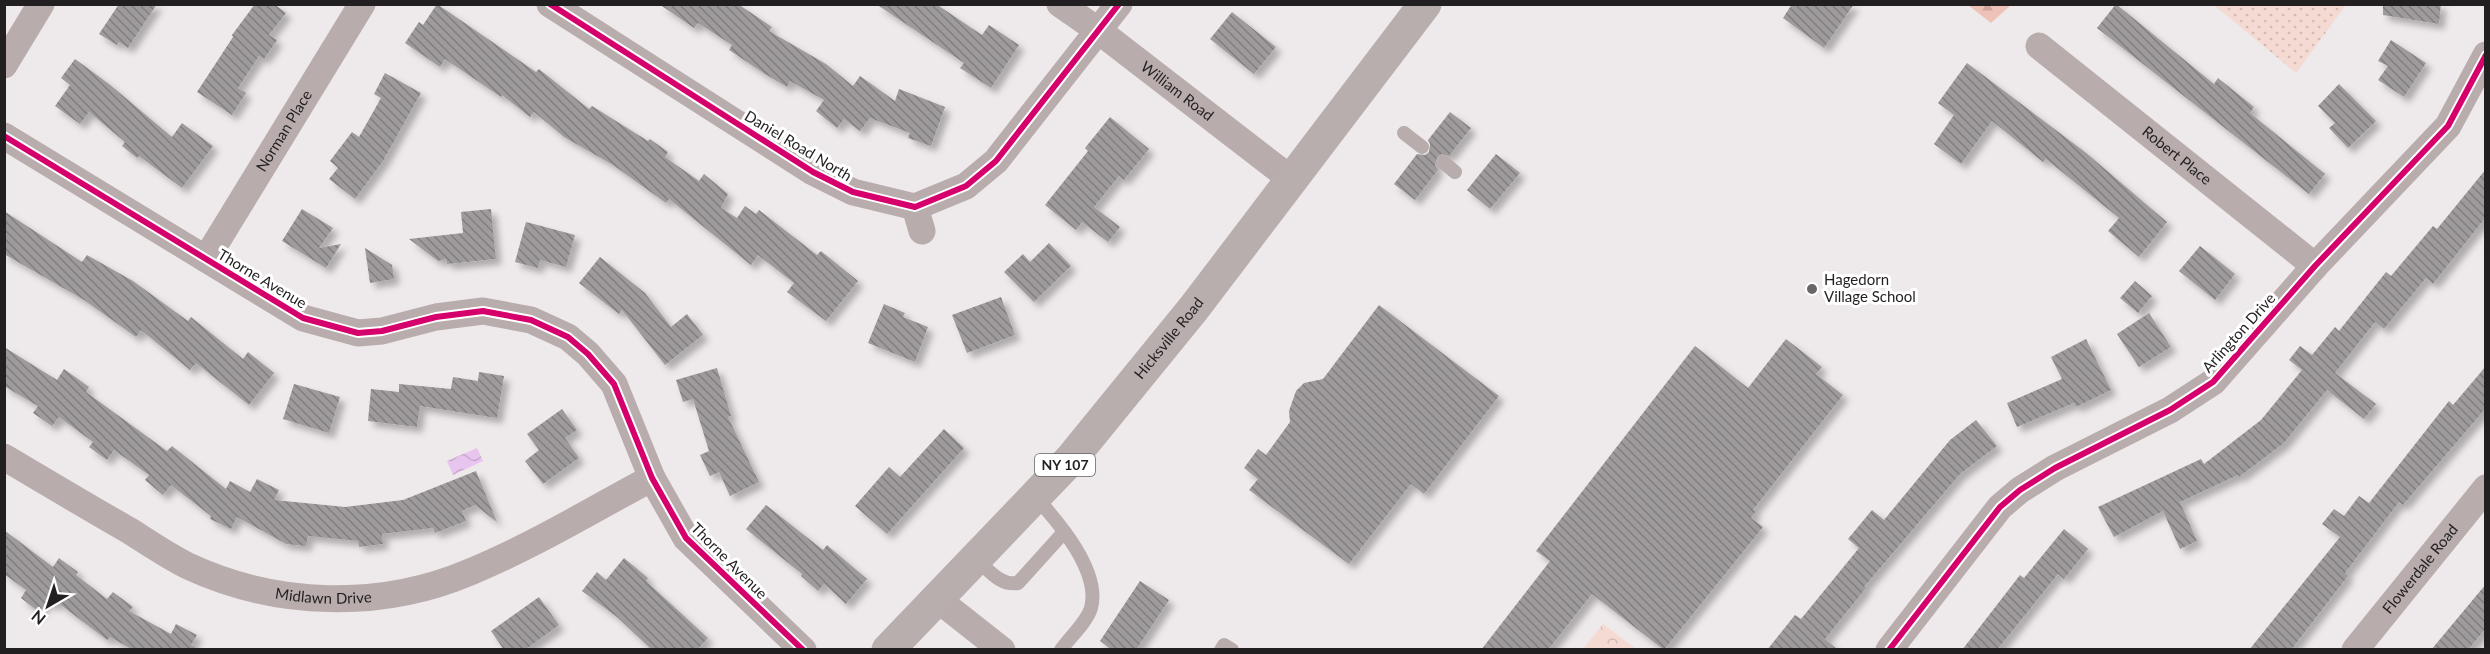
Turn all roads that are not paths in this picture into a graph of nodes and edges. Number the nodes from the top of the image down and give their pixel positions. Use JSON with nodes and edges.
{"nodes":[{"id":1,"x":41,"y":4,"type":"edge"},
{"id":2,"x":362,"y":4,"type":"edge"},
{"id":3,"x":550,"y":4,"type":"edge"},
{"id":4,"x":1060,"y":4,"type":"edge"},
{"id":5,"x":1119,"y":4,"type":"edge"},
{"id":6,"x":1425,"y":4,"type":"edge"},
{"id":7,"x":1099,"y":31,"type":"junction"},
{"id":8,"x":2039,"y":46,"type":"dead end"},
{"id":9,"x":2486,"y":55,"type":"edge"},
{"id":10,"x":4,"y":65,"type":"edge"},
{"id":11,"x":1404,"y":133,"type":"dead end"},
{"id":12,"x":4,"y":135,"type":"edge"},
{"id":13,"x":1422,"y":147,"type":"dead end"},
{"id":14,"x":1292,"y":180,"type":"junction"},
{"id":15,"x":206,"y":259,"type":"junction"},
{"id":16,"x":2315,"y":266,"type":"junction"},
{"id":17,"x":4,"y":457,"type":"edge"},
{"id":18,"x":652,"y":478,"type":"junction"},
{"id":19,"x":2486,"y":488,"type":"edge"},
{"id":20,"x":1035,"y":495,"type":"junction"},
{"id":21,"x":1064,"y":532,"type":"junction"},
{"id":22,"x":976,"y":559,"type":"junction"},
{"id":23,"x":930,"y":605,"type":"junction"},
{"id":24,"x":803,"y":650,"type":"edge"},
{"id":25,"x":888,"y":650,"type":"edge"},
{"id":26,"x":1002,"y":650,"type":"edge"},
{"id":27,"x":1061,"y":650,"type":"edge"},
{"id":28,"x":1221,"y":650,"type":"edge"},
{"id":29,"x":1232,"y":650,"type":"edge"},
{"id":30,"x":1890,"y":650,"type":"edge"},
{"id":31,"x":2355,"y":650,"type":"edge"}],
"edges":[{"from":1,"to":10,"type":"street"},
{"from":2,"to":15,"type":"street","name":"Norman Place"},
{"from":3,"to":7,"type":"street","name":"Daniel Road North"},
{"from":4,"to":7,"type":"street","name":"William Road"},
{"from":5,"to":7,"type":"street","name":"Daniel Road North"},
{"from":6,"to":14,"type":"main road","name":"Hicksville Road","number":"NY 107"},
{"from":7,"to":14,"type":"street","name":"William Road"},
{"from":8,"to":16,"type":"street","name":"Robert Place"},
{"from":9,"to":16,"type":"street","name":"Arlington Drive"},
{"from":11,"to":13,"type":"lane"},
{"from":12,"to":15,"type":"street","name":"Thorne Avenue"},
{"from":14,"to":20,"type":"main road","name":"Hicksville Road","number":"NY 107"},
{"from":15,"to":18,"type":"street","name":"Thorne Avenue"},
{"from":16,"to":30,"type":"street","name":"Arlington Drive"},
{"from":17,"to":18,"type":"street","name":"Midlawn Drive"},
{"from":18,"to":24,"type":"street","name":"Thorne Avenue"},
{"from":19,"to":31,"type":"street","name":"Flowerdale Road"},
{"from":20,"to":21,"type":"lane"},
{"from":20,"to":22,"type":"main road","name":"Hicksville Road","number":"NY 107"},
{"from":21,"to":22,"type":"lane"},
{"from":21,"to":27,"type":"lane"},
{"from":22,"to":23,"type":"main road","name":"Hicksville Road","number":"NY 107"},
{"from":23,"to":25,"type":"main road","name":"Hicksville Road"},
{"from":23,"to":26,"type":"street"},
{"from":28,"to":29,"type":"lane"}]}
